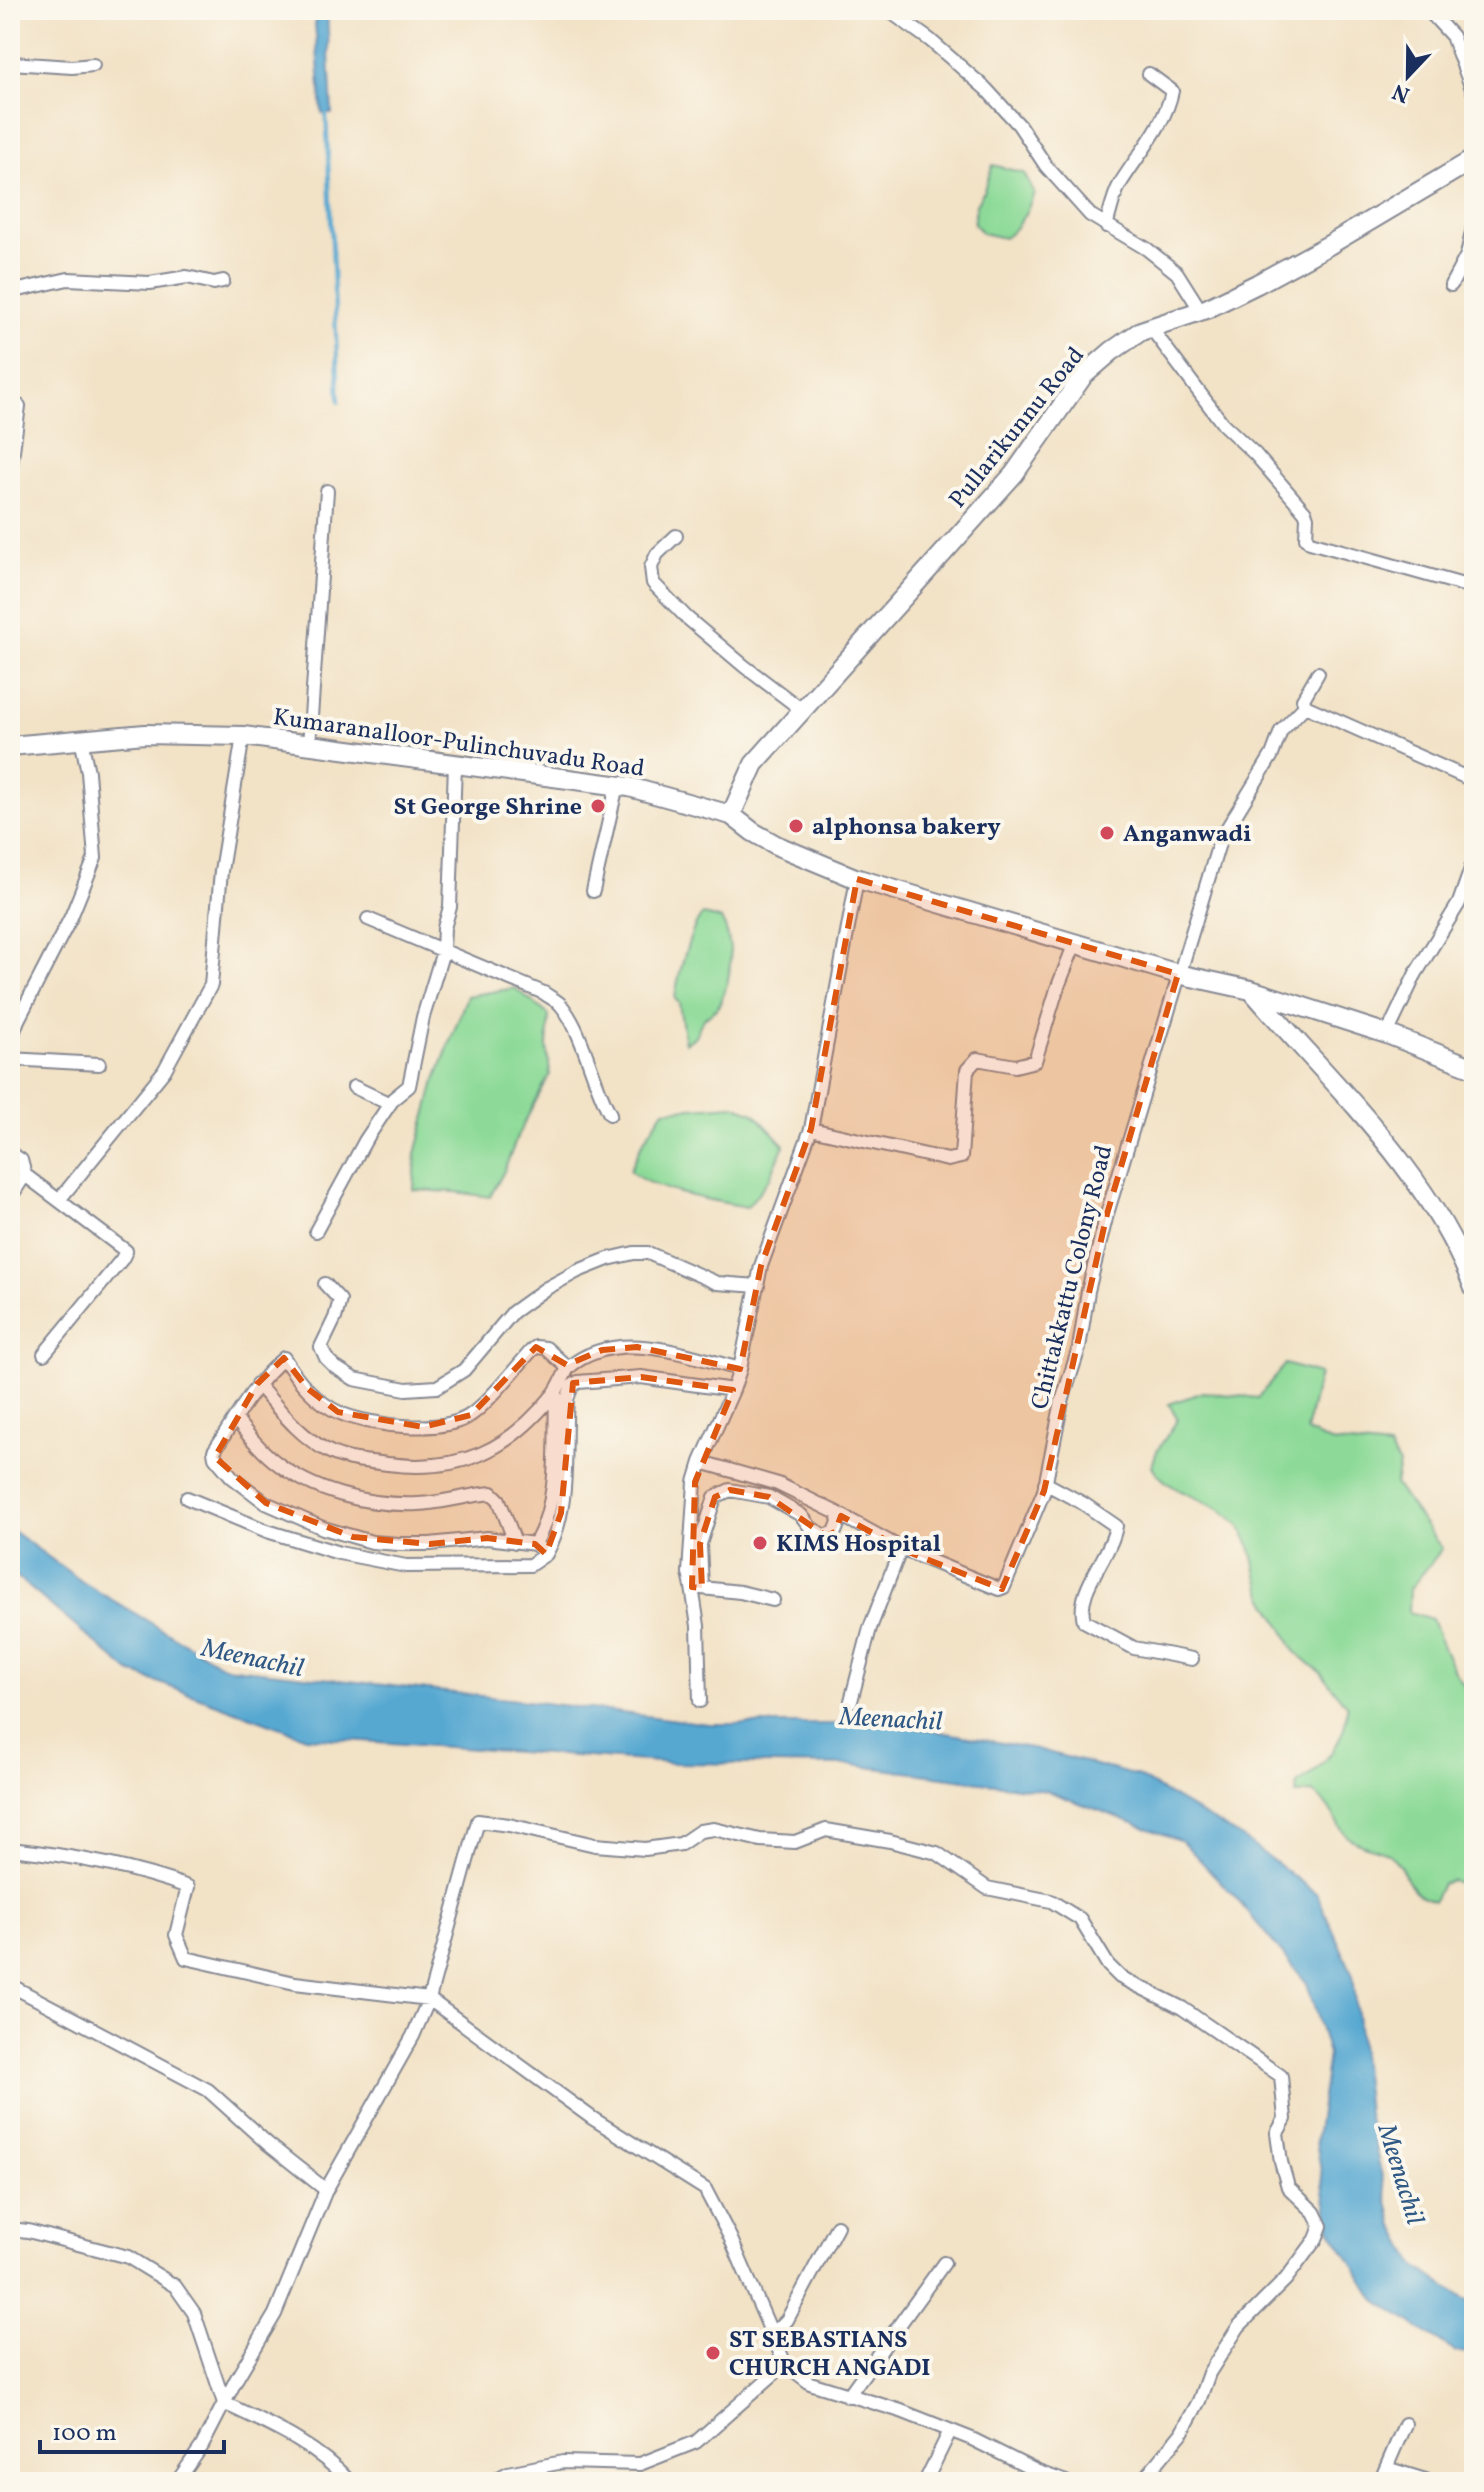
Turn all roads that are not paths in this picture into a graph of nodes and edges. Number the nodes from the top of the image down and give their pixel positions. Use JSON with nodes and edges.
{"nodes":[{"id":1,"x":888,"y":10,"type":"edge"},
{"id":2,"x":1428,"y":10,"type":"edge"},
{"id":3,"x":10,"y":63,"type":"edge"},
{"id":4,"x":93,"y":65,"type":"dead end"},
{"id":5,"x":1149,"y":74,"type":"dead end"},
{"id":6,"x":1474,"y":94,"type":"edge"},
{"id":7,"x":1474,"y":159,"type":"edge"},
{"id":8,"x":1474,"y":223,"type":"edge"},
{"id":9,"x":1106,"y":226,"type":"junction"},
{"id":10,"x":223,"y":281,"type":"dead end"},
{"id":11,"x":1451,"y":285,"type":"dead end"},
{"id":12,"x":10,"y":292,"type":"edge"},
{"id":13,"x":1201,"y":311,"type":"junction"},
{"id":14,"x":1151,"y":328,"type":"junction"},
{"id":15,"x":19,"y":406,"type":"dead end"},
{"id":16,"x":10,"y":473,"type":"edge"},
{"id":17,"x":327,"y":491,"type":"dead end"},
{"id":18,"x":676,"y":536,"type":"dead end"},
{"id":19,"x":1474,"y":588,"type":"edge"},
{"id":20,"x":1318,"y":673,"type":"dead end"},
{"id":21,"x":1305,"y":706,"type":"junction"},
{"id":22,"x":802,"y":710,"type":"junction"},
{"id":23,"x":243,"y":736,"type":"junction"},
{"id":24,"x":81,"y":739,"type":"junction"},
{"id":25,"x":309,"y":745,"type":"junction"},
{"id":26,"x":10,"y":746,"type":"edge"},
{"id":27,"x":455,"y":764,"type":"junction"},
{"id":28,"x":1474,"y":781,"type":"edge"},
{"id":29,"x":617,"y":785,"type":"junction"},
{"id":30,"x":731,"y":815,"type":"junction"},
{"id":31,"x":1474,"y":860,"type":"edge"},
{"id":32,"x":857,"y":879,"type":"junction"},
{"id":33,"x":593,"y":891,"type":"dead end"},
{"id":34,"x":368,"y":919,"type":"dead end"},
{"id":35,"x":1075,"y":943,"type":"junction"},
{"id":36,"x":443,"y":951,"type":"junction"},
{"id":37,"x":1178,"y":974,"type":"junction"},
{"id":38,"x":1251,"y":990,"type":"junction"},
{"id":39,"x":14,"y":1018,"type":"edge"},
{"id":40,"x":1387,"y":1034,"type":"junction"},
{"id":41,"x":10,"y":1042,"type":"edge"},
{"id":42,"x":10,"y":1059,"type":"edge"},
{"id":43,"x":99,"y":1064,"type":"dead end"},
{"id":44,"x":1474,"y":1068,"type":"edge"},
{"id":45,"x":354,"y":1087,"type":"dead end"},
{"id":46,"x":390,"y":1104,"type":"junction"},
{"id":47,"x":610,"y":1114,"type":"dead end"},
{"id":48,"x":811,"y":1129,"type":"junction"},
{"id":49,"x":10,"y":1153,"type":"edge"},
{"id":50,"x":25,"y":1175,"type":"junction"},
{"id":51,"x":10,"y":1198,"type":"edge"},
{"id":52,"x":59,"y":1200,"type":"junction"},
{"id":53,"x":316,"y":1231,"type":"dead end"},
{"id":54,"x":325,"y":1284,"type":"dead end"},
{"id":55,"x":758,"y":1286,"type":"junction"},
{"id":56,"x":1474,"y":1288,"type":"edge"},
{"id":57,"x":44,"y":1354,"type":"dead end"},
{"id":58,"x":568,"y":1368,"type":"junction"},
{"id":59,"x":740,"y":1369,"type":"junction"},
{"id":60,"x":257,"y":1384,"type":"junction"},
{"id":61,"x":733,"y":1390,"type":"junction"},
{"id":62,"x":556,"y":1392,"type":"junction"},
{"id":63,"x":235,"y":1419,"type":"junction"},
{"id":64,"x":701,"y":1462,"type":"junction"},
{"id":65,"x":1045,"y":1483,"type":"junction"},
{"id":66,"x":187,"y":1498,"type":"dead end"},
{"id":67,"x":837,"y":1513,"type":"junction"},
{"id":68,"x":515,"y":1542,"type":"junction"},
{"id":69,"x":535,"y":1544,"type":"junction"},
{"id":70,"x":901,"y":1548,"type":"junction"},
{"id":71,"x":546,"y":1554,"type":"junction"},
{"id":72,"x":697,"y":1587,"type":"junction"},
{"id":73,"x":773,"y":1600,"type":"dead end"},
{"id":74,"x":1192,"y":1659,"type":"dead end"},
{"id":75,"x":700,"y":1701,"type":"dead end"},
{"id":76,"x":851,"y":1701,"type":"dead end"},
{"id":77,"x":10,"y":1849,"type":"edge"},
{"id":78,"x":10,"y":1985,"type":"edge"},
{"id":79,"x":429,"y":1999,"type":"junction"},
{"id":80,"x":326,"y":2190,"type":"junction"},
{"id":81,"x":837,"y":2226,"type":"dead end"},
{"id":82,"x":10,"y":2229,"type":"edge"},
{"id":83,"x":944,"y":2263,"type":"dead end"},
{"id":84,"x":773,"y":2334,"type":"junction"},
{"id":85,"x":785,"y":2364,"type":"junction"},
{"id":86,"x":848,"y":2396,"type":"junction"},
{"id":87,"x":224,"y":2403,"type":"junction"},
{"id":88,"x":1405,"y":2424,"type":"dead end"},
{"id":89,"x":950,"y":2431,"type":"junction"},
{"id":90,"x":1386,"y":2468,"type":"junction"},
{"id":91,"x":177,"y":2482,"type":"edge"},
{"id":92,"x":350,"y":2482,"type":"edge"},
{"id":93,"x":491,"y":2482,"type":"edge"},
{"id":94,"x":925,"y":2482,"type":"edge"},
{"id":95,"x":1066,"y":2482,"type":"edge"},
{"id":96,"x":1141,"y":2482,"type":"edge"},
{"id":97,"x":1380,"y":2482,"type":"edge"},
{"id":98,"x":1432,"y":2482,"type":"edge"}],
"edges":[{"from":1,"to":9,"type":"street"},
{"from":2,"to":6,"type":"street"},
{"from":3,"to":4,"type":"street"},
{"from":5,"to":9,"type":"street"},
{"from":7,"to":13,"type":"main road","name":"Pullarikunnu Road"},
{"from":8,"to":11,"type":"street"},
{"from":9,"to":13,"type":"street"},
{"from":10,"to":12,"type":"street"},
{"from":13,"to":14,"type":"main road","name":"Pullarikunnu Road"},
{"from":14,"to":19,"type":"street"},
{"from":14,"to":22,"type":"main road","name":"Pullarikunnu Road"},
{"from":15,"to":16,"type":"street"},
{"from":17,"to":25,"type":"street"},
{"from":18,"to":22,"type":"street"},
{"from":20,"to":21,"type":"street","name":"Chittakkattu Colony Road"},
{"from":21,"to":28,"type":"street"},
{"from":21,"to":37,"type":"street","name":"Chittakkattu Colony Road"},
{"from":22,"to":30,"type":"main road","name":"Pullarikunnu Road"},
{"from":23,"to":24,"type":"main road","name":"Kumaranalloor-Pulinchuvadu Road"},
{"from":23,"to":25,"type":"main road","name":"Kumaranalloor-Pulinchuvadu Road"},
{"from":23,"to":52,"type":"street"},
{"from":24,"to":26,"type":"main road","name":"Kumaranalloor-Pulinchuvadu Road"},
{"from":24,"to":39,"type":"street"},
{"from":25,"to":27,"type":"main road","name":"Kumaranalloor-Pulinchuvadu Road"},
{"from":27,"to":29,"type":"main road","name":"Kumaranalloor-Pulinchuvadu Road"},
{"from":27,"to":36,"type":"street"},
{"from":29,"to":30,"type":"main road","name":"Kumaranalloor-Pulinchuvadu Road"},
{"from":29,"to":33,"type":"street"},
{"from":30,"to":32,"type":"main road","name":"Kumaranalloor-Pulinchuvadu Road"},
{"from":31,"to":40,"type":"street"},
{"from":32,"to":35,"type":"main road","name":"Kumaranalloor-Pulinchuvadu Road"},
{"from":32,"to":48,"type":"street"},
{"from":34,"to":36,"type":"street"},
{"from":35,"to":37,"type":"main road","name":"Kumaranalloor-Pulinchuvadu Road"},
{"from":35,"to":48,"type":"street"},
{"from":36,"to":46,"type":"street"},
{"from":36,"to":47,"type":"street"},
{"from":37,"to":38,"type":"main road","name":"Kumaranalloor-Pulinchuvadu Road"},
{"from":37,"to":65,"type":"street","name":"Chittakkattu Colony Road"},
{"from":38,"to":40,"type":"main road","name":"Kumaranalloor-Pulinchuvadu Road"},
{"from":38,"to":56,"type":"main road"},
{"from":39,"to":41,"type":"street"},
{"from":40,"to":44,"type":"main road","name":"Kumaranalloor-Pulinchuvadu Road"},
{"from":42,"to":43,"type":"street"},
{"from":45,"to":46,"type":"street"},
{"from":46,"to":53,"type":"street"},
{"from":48,"to":55,"type":"street"},
{"from":49,"to":50,"type":"street"},
{"from":50,"to":51,"type":"street"},
{"from":50,"to":52,"type":"street"},
{"from":52,"to":57,"type":"street"},
{"from":54,"to":55,"type":"street"},
{"from":55,"to":59,"type":"street"},
{"from":58,"to":59,"type":"street"},
{"from":58,"to":60,"type":"street"},
{"from":58,"to":62,"type":"street"},
{"from":59,"to":61,"type":"street"},
{"from":60,"to":62,"type":"street"},
{"from":60,"to":63,"type":"street"},
{"from":61,"to":64,"type":"street"},
{"from":61,"to":71,"type":"street"},
{"from":62,"to":69,"type":"street"},
{"from":63,"to":68,"type":"street"},
{"from":63,"to":68,"type":"street"},
{"from":64,"to":67,"type":"street"},
{"from":64,"to":72,"type":"street"},
{"from":65,"to":70,"type":"street","name":"Chittakkattu Colony Road"},
{"from":65,"to":74,"type":"street"},
{"from":66,"to":71,"type":"street"},
{"from":67,"to":70,"type":"street"},
{"from":67,"to":72,"type":"street"},
{"from":68,"to":69,"type":"street"},
{"from":69,"to":71,"type":"street"},
{"from":70,"to":76,"type":"street"},
{"from":72,"to":73,"type":"street"},
{"from":72,"to":75,"type":"street"},
{"from":77,"to":79,"type":"street"},
{"from":78,"to":80,"type":"street"},
{"from":79,"to":80,"type":"street"},
{"from":79,"to":84,"type":"street"},
{"from":79,"to":96,"type":"street"},
{"from":80,"to":87,"type":"street"},
{"from":81,"to":84,"type":"street"},
{"from":82,"to":87,"type":"street"},
{"from":83,"to":86,"type":"street"},
{"from":84,"to":85,"type":"street"},
{"from":85,"to":86,"type":"street"},
{"from":85,"to":93,"type":"street"},
{"from":86,"to":89,"type":"street"},
{"from":87,"to":91,"type":"street"},
{"from":87,"to":92,"type":"street"},
{"from":88,"to":90,"type":"street"},
{"from":89,"to":94,"type":"street"},
{"from":89,"to":95,"type":"street"},
{"from":90,"to":97,"type":"street"},
{"from":90,"to":98,"type":"street"}]}
